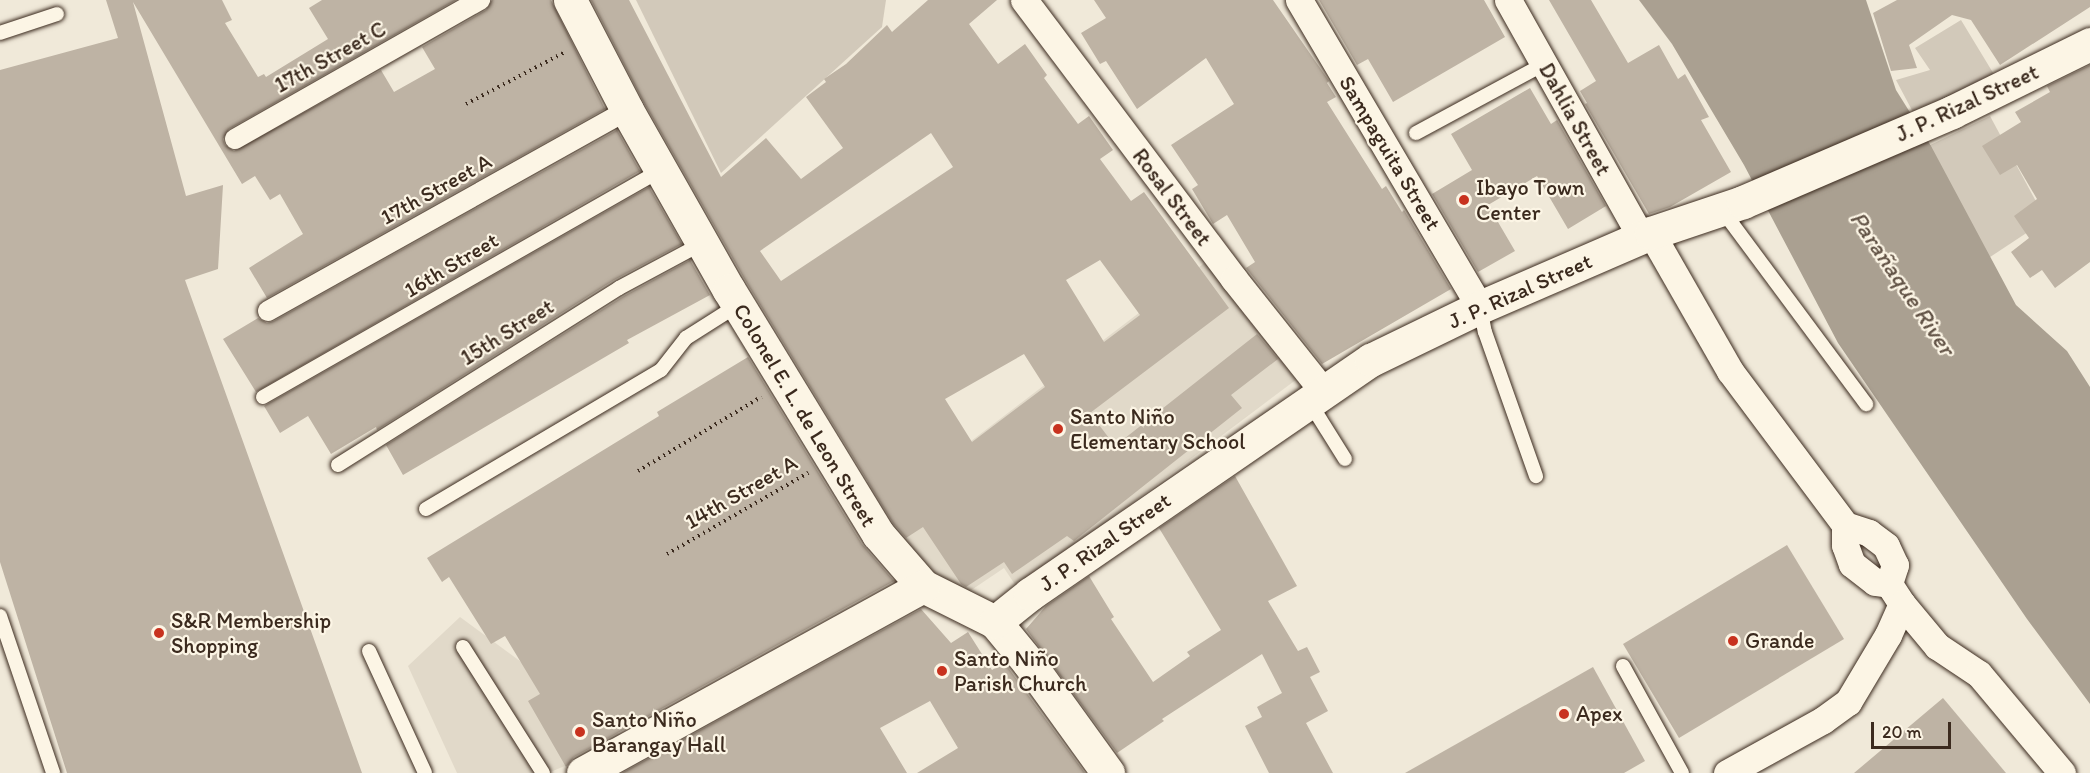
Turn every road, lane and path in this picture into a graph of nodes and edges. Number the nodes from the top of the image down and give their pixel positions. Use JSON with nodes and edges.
{"nodes":[{"id":1,"x":480,"y":0,"type":"edge"},
{"id":2,"x":570,"y":0,"type":"edge"},
{"id":3,"x":1024,"y":0,"type":"edge"},
{"id":4,"x":1299,"y":0,"type":"edge"},
{"id":5,"x":1508,"y":0,"type":"edge"},
{"id":6,"x":57,"y":14,"type":"dead end"},
{"id":7,"x":0,"y":33,"type":"edge"},
{"id":8,"x":590,"y":39,"type":"junction"},
{"id":9,"x":2090,"y":44,"type":"edge"},
{"id":10,"x":1544,"y":64,"type":"junction"},
{"id":11,"x":466,"y":104,"type":"dead end"},
{"id":12,"x":627,"y":110,"type":"junction"},
{"id":13,"x":1416,"y":133,"type":"dead end"},
{"id":14,"x":235,"y":139,"type":"dead end"},
{"id":15,"x":661,"y":170,"type":"junction"},
{"id":16,"x":1732,"y":206,"type":"junction"},
{"id":17,"x":1646,"y":235,"type":"junction"},
{"id":18,"x":703,"y":243,"type":"junction"},
{"id":19,"x":738,"y":305,"type":"junction"},
{"id":20,"x":1480,"y":307,"type":"junction"},
{"id":21,"x":268,"y":311,"type":"dead end"},
{"id":22,"x":785,"y":383,"type":"junction"},
{"id":23,"x":1316,"y":396,"type":"junction"},
{"id":24,"x":263,"y":397,"type":"dead end"},
{"id":25,"x":1866,"y":405,"type":"dead end"},
{"id":26,"x":832,"y":459,"type":"junction"},
{"id":27,"x":1344,"y":459,"type":"dead end"},
{"id":28,"x":338,"y":465,"type":"dead end"},
{"id":29,"x":638,"y":471,"type":"dead end"},
{"id":30,"x":1536,"y":476,"type":"dead end"},
{"id":31,"x":426,"y":509,"type":"dead end"},
{"id":32,"x":1845,"y":525,"type":"junction"},
{"id":33,"x":667,"y":554,"type":"dead end"},
{"id":34,"x":923,"y":586,"type":"junction"},
{"id":35,"x":1896,"y":594,"type":"junction"},
{"id":36,"x":0,"y":616,"type":"edge"},
{"id":37,"x":995,"y":622,"type":"junction"},
{"id":38,"x":464,"y":647,"type":"dead end"},
{"id":39,"x":369,"y":651,"type":"dead end"},
{"id":40,"x":1623,"y":666,"type":"dead end"},
{"id":41,"x":53,"y":773,"type":"edge"},
{"id":42,"x":425,"y":773,"type":"edge"},
{"id":43,"x":543,"y":773,"type":"edge"},
{"id":44,"x":584,"y":773,"type":"edge"},
{"id":45,"x":1108,"y":773,"type":"edge"},
{"id":46,"x":1682,"y":773,"type":"edge"},
{"id":47,"x":1727,"y":773,"type":"edge"},
{"id":48,"x":2062,"y":773,"type":"edge"}],
"edges":[{"from":1,"to":14,"type":"street","name":"17th Street C"},
{"from":2,"to":8,"type":"street","name":"Colonel E. L. de Leon Street"},
{"from":3,"to":23,"type":"street","name":"Rosal Street"},
{"from":4,"to":20,"type":"street","name":"Sampaguita Street"},
{"from":5,"to":10,"type":"street","name":"Dahlia Street"},
{"from":6,"to":7,"type":"lane"},
{"from":8,"to":11,"type":"path"},
{"from":8,"to":12,"type":"street","name":"Colonel E. L. de Leon Street"},
{"from":9,"to":16,"type":"street","name":"J. P. Rizal Street"},
{"from":10,"to":13,"type":"lane"},
{"from":10,"to":17,"type":"street","name":"Dahlia Street"},
{"from":12,"to":15,"type":"street","name":"Colonel E. L. de Leon Street"},
{"from":12,"to":21,"type":"street","name":"17th Street A"},
{"from":15,"to":18,"type":"street","name":"Colonel E. L. de Leon Street"},
{"from":15,"to":24,"type":"lane","name":"16th Street"},
{"from":16,"to":17,"type":"street","name":"J. P. Rizal Street"},
{"from":16,"to":25,"type":"lane"},
{"from":17,"to":20,"type":"street","name":"J. P. Rizal Street"},
{"from":17,"to":32,"type":"street","name":"Dahlia Street"},
{"from":18,"to":19,"type":"street","name":"Colonel E. L. de Leon Street"},
{"from":18,"to":28,"type":"lane","name":"15th Street"},
{"from":19,"to":22,"type":"street","name":"Colonel E. L. de Leon Street"},
{"from":19,"to":31,"type":"lane"},
{"from":20,"to":23,"type":"street","name":"J. P. Rizal Street"},
{"from":20,"to":30,"type":"lane"},
{"from":22,"to":26,"type":"street","name":"Colonel E. L. de Leon Street"},
{"from":22,"to":29,"type":"path"},
{"from":23,"to":27,"type":"lane"},
{"from":23,"to":37,"type":"street","name":"J. P. Rizal Street"},
{"from":26,"to":33,"type":"path","name":"14th Street A"},
{"from":26,"to":34,"type":"street","name":"Colonel E. L. de Leon Street"},
{"from":32,"to":35,"type":"street"},
{"from":32,"to":35,"type":"street"},
{"from":34,"to":37,"type":"street","name":"Colonel E. L. de Leon Street"},
{"from":34,"to":44,"type":"street"},
{"from":35,"to":47,"type":"street"},
{"from":35,"to":48,"type":"street"},
{"from":36,"to":41,"type":"lane"},
{"from":37,"to":45,"type":"street","name":"Colonel E. L. de Leon Street"},
{"from":38,"to":43,"type":"lane"},
{"from":39,"to":42,"type":"lane"},
{"from":40,"to":46,"type":"lane"}]}
